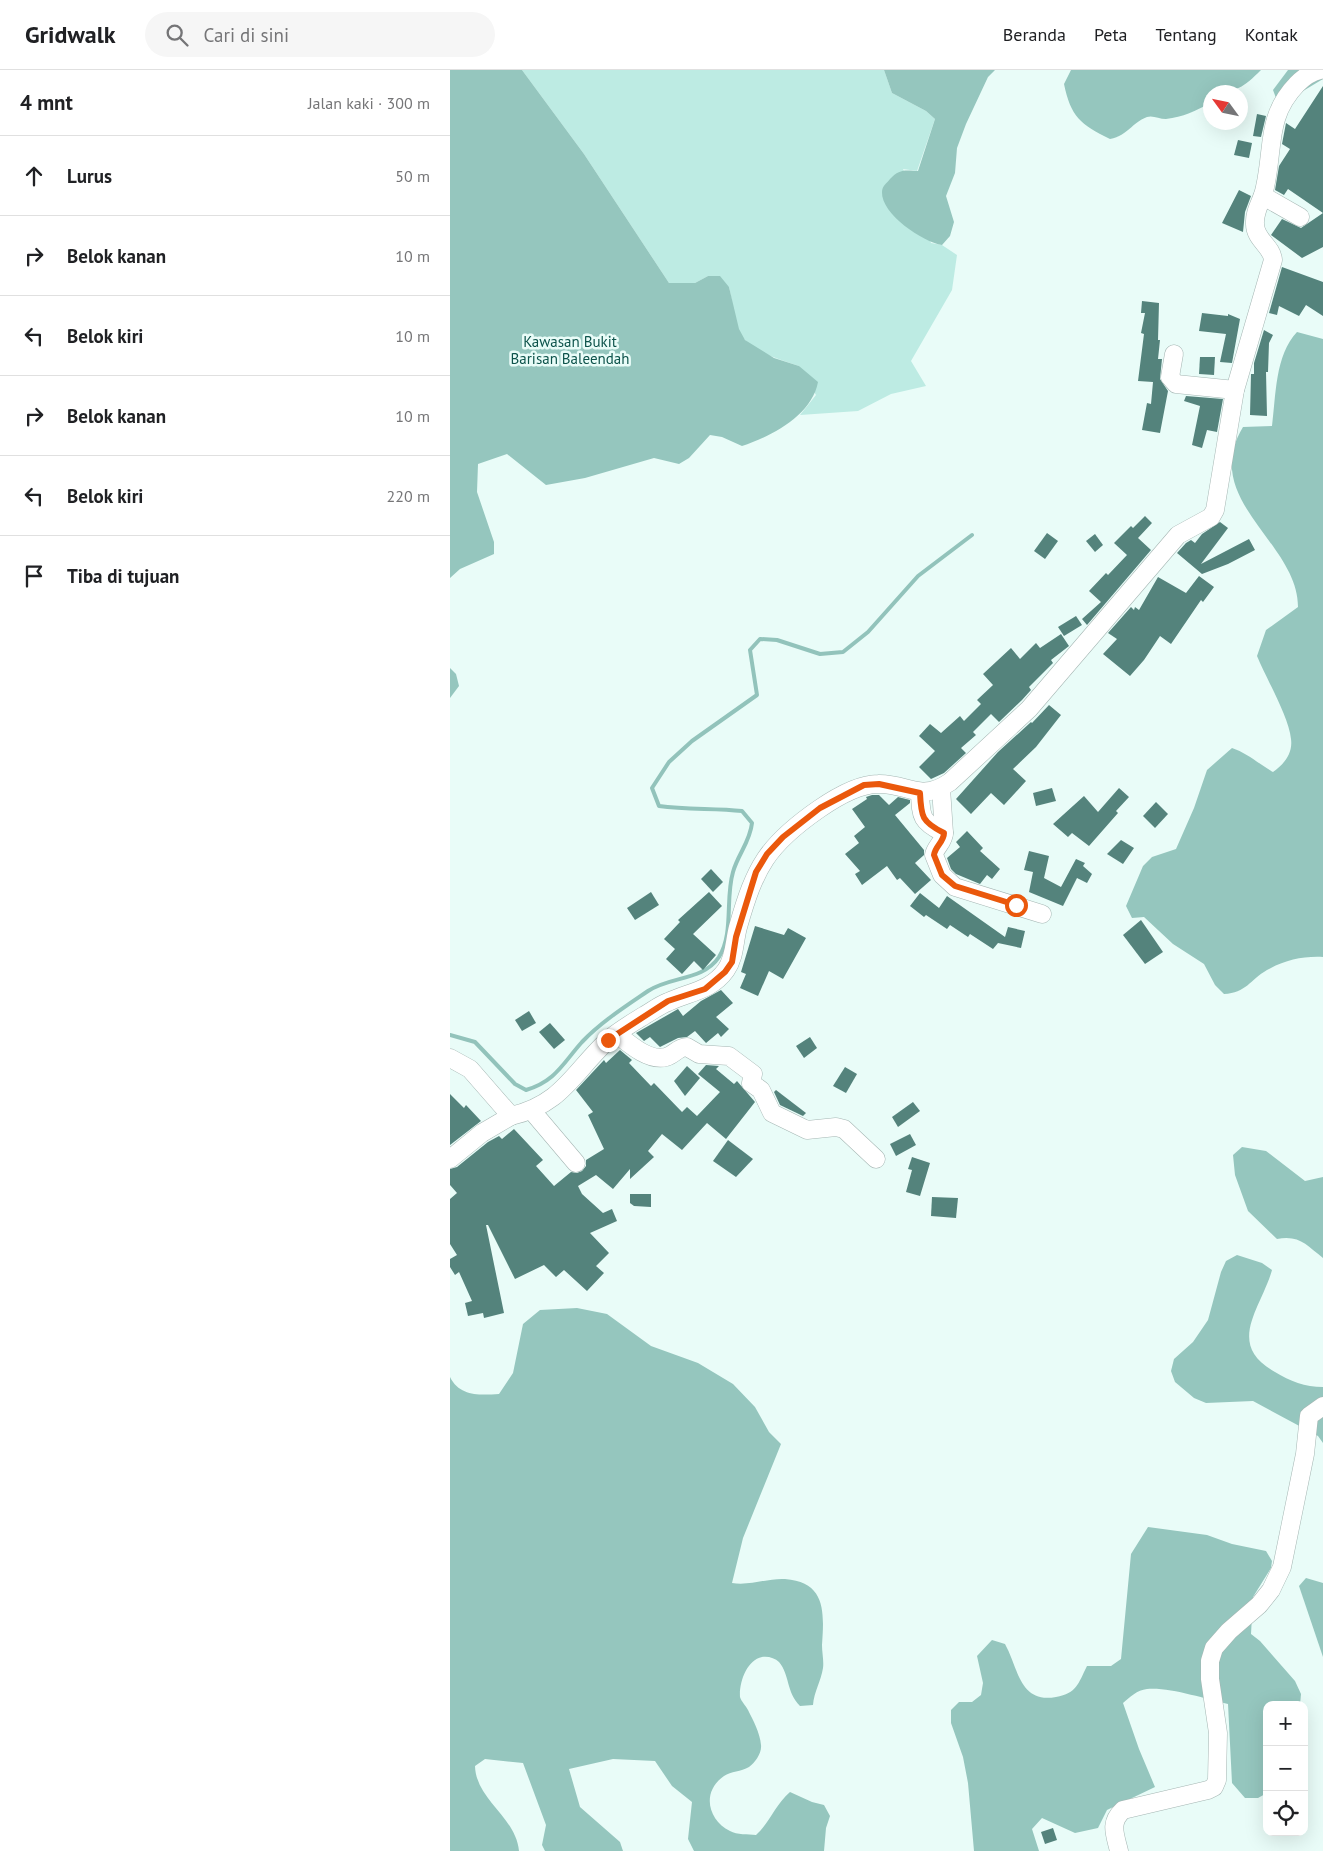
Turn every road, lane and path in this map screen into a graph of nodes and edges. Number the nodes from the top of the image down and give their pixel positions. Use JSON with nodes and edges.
{"nodes":[{"id":1,"x":1314,"y":71,"type":"edge"},
{"id":2,"x":1263,"y":196,"type":"junction"},
{"id":3,"x":1300,"y":217,"type":"dead end"},
{"id":4,"x":1174,"y":354,"type":"dead end"},
{"id":5,"x":1235,"y":390,"type":"junction"},
{"id":6,"x":941,"y":788,"type":"junction"},
{"id":7,"x":920,"y":793,"type":"junction"},
{"id":8,"x":944,"y":833,"type":"junction"},
{"id":9,"x":1042,"y":914,"type":"dead end"},
{"id":10,"x":617,"y":1034,"type":"junction"},
{"id":11,"x":450,"y":1058,"type":"edge"},
{"id":12,"x":532,"y":1111,"type":"junction"},
{"id":13,"x":511,"y":1116,"type":"junction"},
{"id":14,"x":450,"y":1159,"type":"edge"},
{"id":15,"x":876,"y":1159,"type":"dead end"},
{"id":16,"x":576,"y":1164,"type":"dead end"},
{"id":17,"x":1323,"y":1406,"type":"edge"},
{"id":18,"x":1119,"y":1851,"type":"edge"}],
"edges":[{"from":1,"to":2,"type":"street"},
{"from":2,"to":3,"type":"street"},
{"from":2,"to":5,"type":"street"},
{"from":4,"to":5,"type":"street"},
{"from":5,"to":6,"type":"street"},
{"from":6,"to":7,"type":"street"},
{"from":6,"to":8,"type":"street"},
{"from":7,"to":8,"type":"street"},
{"from":7,"to":10,"type":"street"},
{"from":8,"to":9,"type":"street"},
{"from":10,"to":12,"type":"street"},
{"from":10,"to":15,"type":"street"},
{"from":11,"to":13,"type":"street"},
{"from":12,"to":13,"type":"street"},
{"from":12,"to":16,"type":"street"},
{"from":13,"to":14,"type":"street"},
{"from":17,"to":18,"type":"street"}]}
